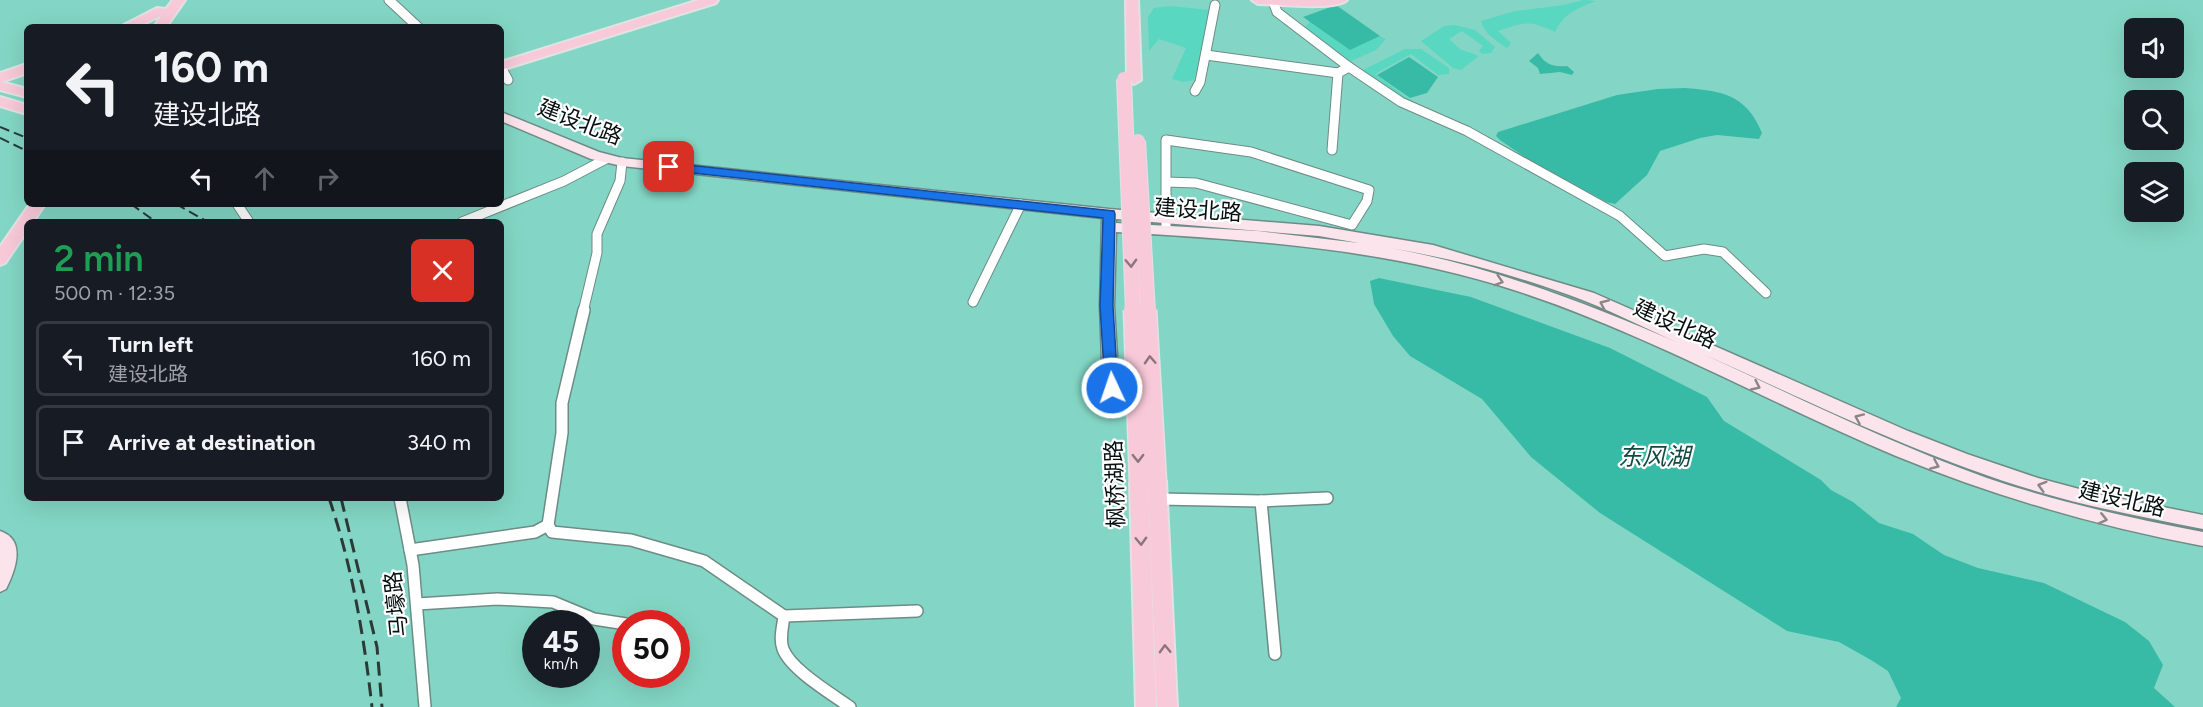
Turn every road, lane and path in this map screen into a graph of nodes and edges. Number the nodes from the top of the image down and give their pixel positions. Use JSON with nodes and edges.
{"nodes":[{"id":1,"x":389,"y":0,"type":"edge"},
{"id":2,"x":688,"y":0,"type":"edge"},
{"id":3,"x":712,"y":0,"type":"edge"},
{"id":4,"x":1120,"y":0,"type":"edge"},
{"id":5,"x":1132,"y":0,"type":"edge"},
{"id":6,"x":1258,"y":0,"type":"edge"},
{"id":7,"x":1341,"y":0,"type":"edge"},
{"id":8,"x":1273,"y":1,"type":"edge"},
{"id":9,"x":171,"y":5,"type":"edge"},
{"id":10,"x":1215,"y":5,"type":"dead end"},
{"id":11,"x":132,"y":24,"type":"edge"},
{"id":12,"x":156,"y":24,"type":"edge"},
{"id":13,"x":169,"y":24,"type":"edge"},
{"id":14,"x":415,"y":24,"type":"edge"},
{"id":15,"x":1206,"y":55,"type":"junction"},
{"id":16,"x":504,"y":56,"type":"edge"},
{"id":17,"x":504,"y":65,"type":"edge"},
{"id":18,"x":1349,"y":67,"type":"junction"},
{"id":19,"x":24,"y":69,"type":"edge"},
{"id":20,"x":504,"y":72,"type":"edge"},
{"id":21,"x":1338,"y":73,"type":"junction"},
{"id":22,"x":0,"y":78,"type":"edge"},
{"id":23,"x":1129,"y":79,"type":"junction"},
{"id":24,"x":508,"y":80,"type":"dead end"},
{"id":25,"x":0,"y":86,"type":"edge"},
{"id":26,"x":1195,"y":91,"type":"dead end"},
{"id":27,"x":24,"y":92,"type":"edge"},
{"id":28,"x":0,"y":102,"type":"edge"},
{"id":29,"x":24,"y":109,"type":"edge"},
{"id":30,"x":504,"y":117,"type":"edge"},
{"id":31,"x":1332,"y":150,"type":"dead end"},
{"id":32,"x":606,"y":159,"type":"junction"},
{"id":33,"x":622,"y":162,"type":"junction"},
{"id":34,"x":1167,"y":182,"type":"junction"},
{"id":35,"x":1021,"y":204,"type":"junction"},
{"id":36,"x":504,"y":205,"type":"edge"},
{"id":37,"x":24,"y":207,"type":"edge"},
{"id":38,"x":499,"y":207,"type":"edge"},
{"id":39,"x":469,"y":219,"type":"edge"},
{"id":40,"x":1109,"y":220,"type":"junction"},
{"id":41,"x":24,"y":224,"type":"edge"},
{"id":42,"x":1166,"y":225,"type":"junction"},
{"id":43,"x":0,"y":242,"type":"edge"},
{"id":44,"x":0,"y":259,"type":"edge"},
{"id":45,"x":1767,"y":292,"type":"dead end"},
{"id":46,"x":973,"y":302,"type":"dead end"},
{"id":47,"x":1137,"y":401,"type":"junction"},
{"id":48,"x":1151,"y":488,"type":"junction"},
{"id":49,"x":1327,"y":498,"type":"dead end"},
{"id":50,"x":401,"y":501,"type":"edge"},
{"id":51,"x":1261,"y":501,"type":"junction"},
{"id":52,"x":2203,"y":522,"type":"edge"},
{"id":53,"x":548,"y":525,"type":"junction"},
{"id":54,"x":0,"y":538,"type":"edge"},
{"id":55,"x":2203,"y":539,"type":"edge"},
{"id":56,"x":410,"y":550,"type":"junction"},
{"id":57,"x":0,"y":584,"type":"edge"},
{"id":58,"x":417,"y":604,"type":"junction"},
{"id":59,"x":916,"y":611,"type":"dead end"},
{"id":60,"x":784,"y":616,"type":"junction"},
{"id":61,"x":612,"y":622,"type":"edge"},
{"id":62,"x":1275,"y":654,"type":"dead end"},
{"id":63,"x":425,"y":707,"type":"edge"},
{"id":64,"x":850,"y":707,"type":"edge"},
{"id":65,"x":1146,"y":707,"type":"edge"},
{"id":66,"x":1167,"y":707,"type":"edge"}],
"edges":[{"from":1,"to":14,"type":"street"},
{"from":2,"to":16,"type":"main road"},
{"from":3,"to":17,"type":"main road"},
{"from":4,"to":23,"type":"main road"},
{"from":5,"to":23,"type":"main road"},
{"from":6,"to":8,"type":"main road"},
{"from":7,"to":8,"type":"main road"},
{"from":8,"to":18,"type":"street"},
{"from":9,"to":11,"type":"main road"},
{"from":9,"to":12,"type":"main road"},
{"from":9,"to":13,"type":"main road"},
{"from":10,"to":15,"type":"street"},
{"from":15,"to":21,"type":"street"},
{"from":15,"to":26,"type":"street"},
{"from":18,"to":21,"type":"street"},
{"from":18,"to":45,"type":"street"},
{"from":19,"to":22,"type":"main road"},
{"from":20,"to":24,"type":"street"},
{"from":21,"to":31,"type":"street"},
{"from":23,"to":47,"type":"main road","name":"枫桥湖路","one_way":true,"bridge":true},
{"from":48,"to":23,"type":"main road","name":"枫桥湖路","one_way":true,"bridge":true},
{"from":25,"to":27,"type":"main road"},
{"from":28,"to":29,"type":"main road"},
{"from":30,"to":32,"type":"main road","name":"建设北路"},
{"from":32,"to":33,"type":"main road","name":"建设北路"},
{"from":32,"to":36,"type":"street"},
{"from":33,"to":35,"type":"main road","name":"建设北路"},
{"from":33,"to":53,"type":"street"},
{"from":34,"to":34,"type":"street"},
{"from":34,"to":42,"type":"street"},
{"from":35,"to":40,"type":"main road","name":"建设北路"},
{"from":35,"to":46,"type":"street"},
{"from":37,"to":43,"type":"main road"},
{"from":38,"to":39,"type":"street"},
{"from":40,"to":42,"type":"main road","name":"建设北路"},
{"from":40,"to":47,"type":"main road"},
{"from":41,"to":44,"type":"main road"},
{"from":52,"to":42,"type":"main road","one_way":true},
{"from":42,"to":55,"type":"main road","name":"建设北路","one_way":true},
{"from":47,"to":48,"type":"main road","name":"枫桥湖路","one_way":true,"bridge":true},
{"from":48,"to":51,"type":"street"},
{"from":48,"to":65,"type":"main road","name":"枫桥湖路","one_way":true},
{"from":66,"to":48,"type":"main road","name":"枫桥湖路","one_way":true},
{"from":49,"to":51,"type":"street"},
{"from":50,"to":56,"type":"street","name":"马壕路"},
{"from":51,"to":62,"type":"street"},
{"from":53,"to":56,"type":"street"},
{"from":53,"to":60,"type":"street"},
{"from":54,"to":57,"type":"main road"},
{"from":56,"to":58,"type":"street","name":"马壕路"},
{"from":58,"to":61,"type":"street"},
{"from":58,"to":63,"type":"street","name":"马壕路"},
{"from":59,"to":60,"type":"street"},
{"from":60,"to":64,"type":"street"}]}
